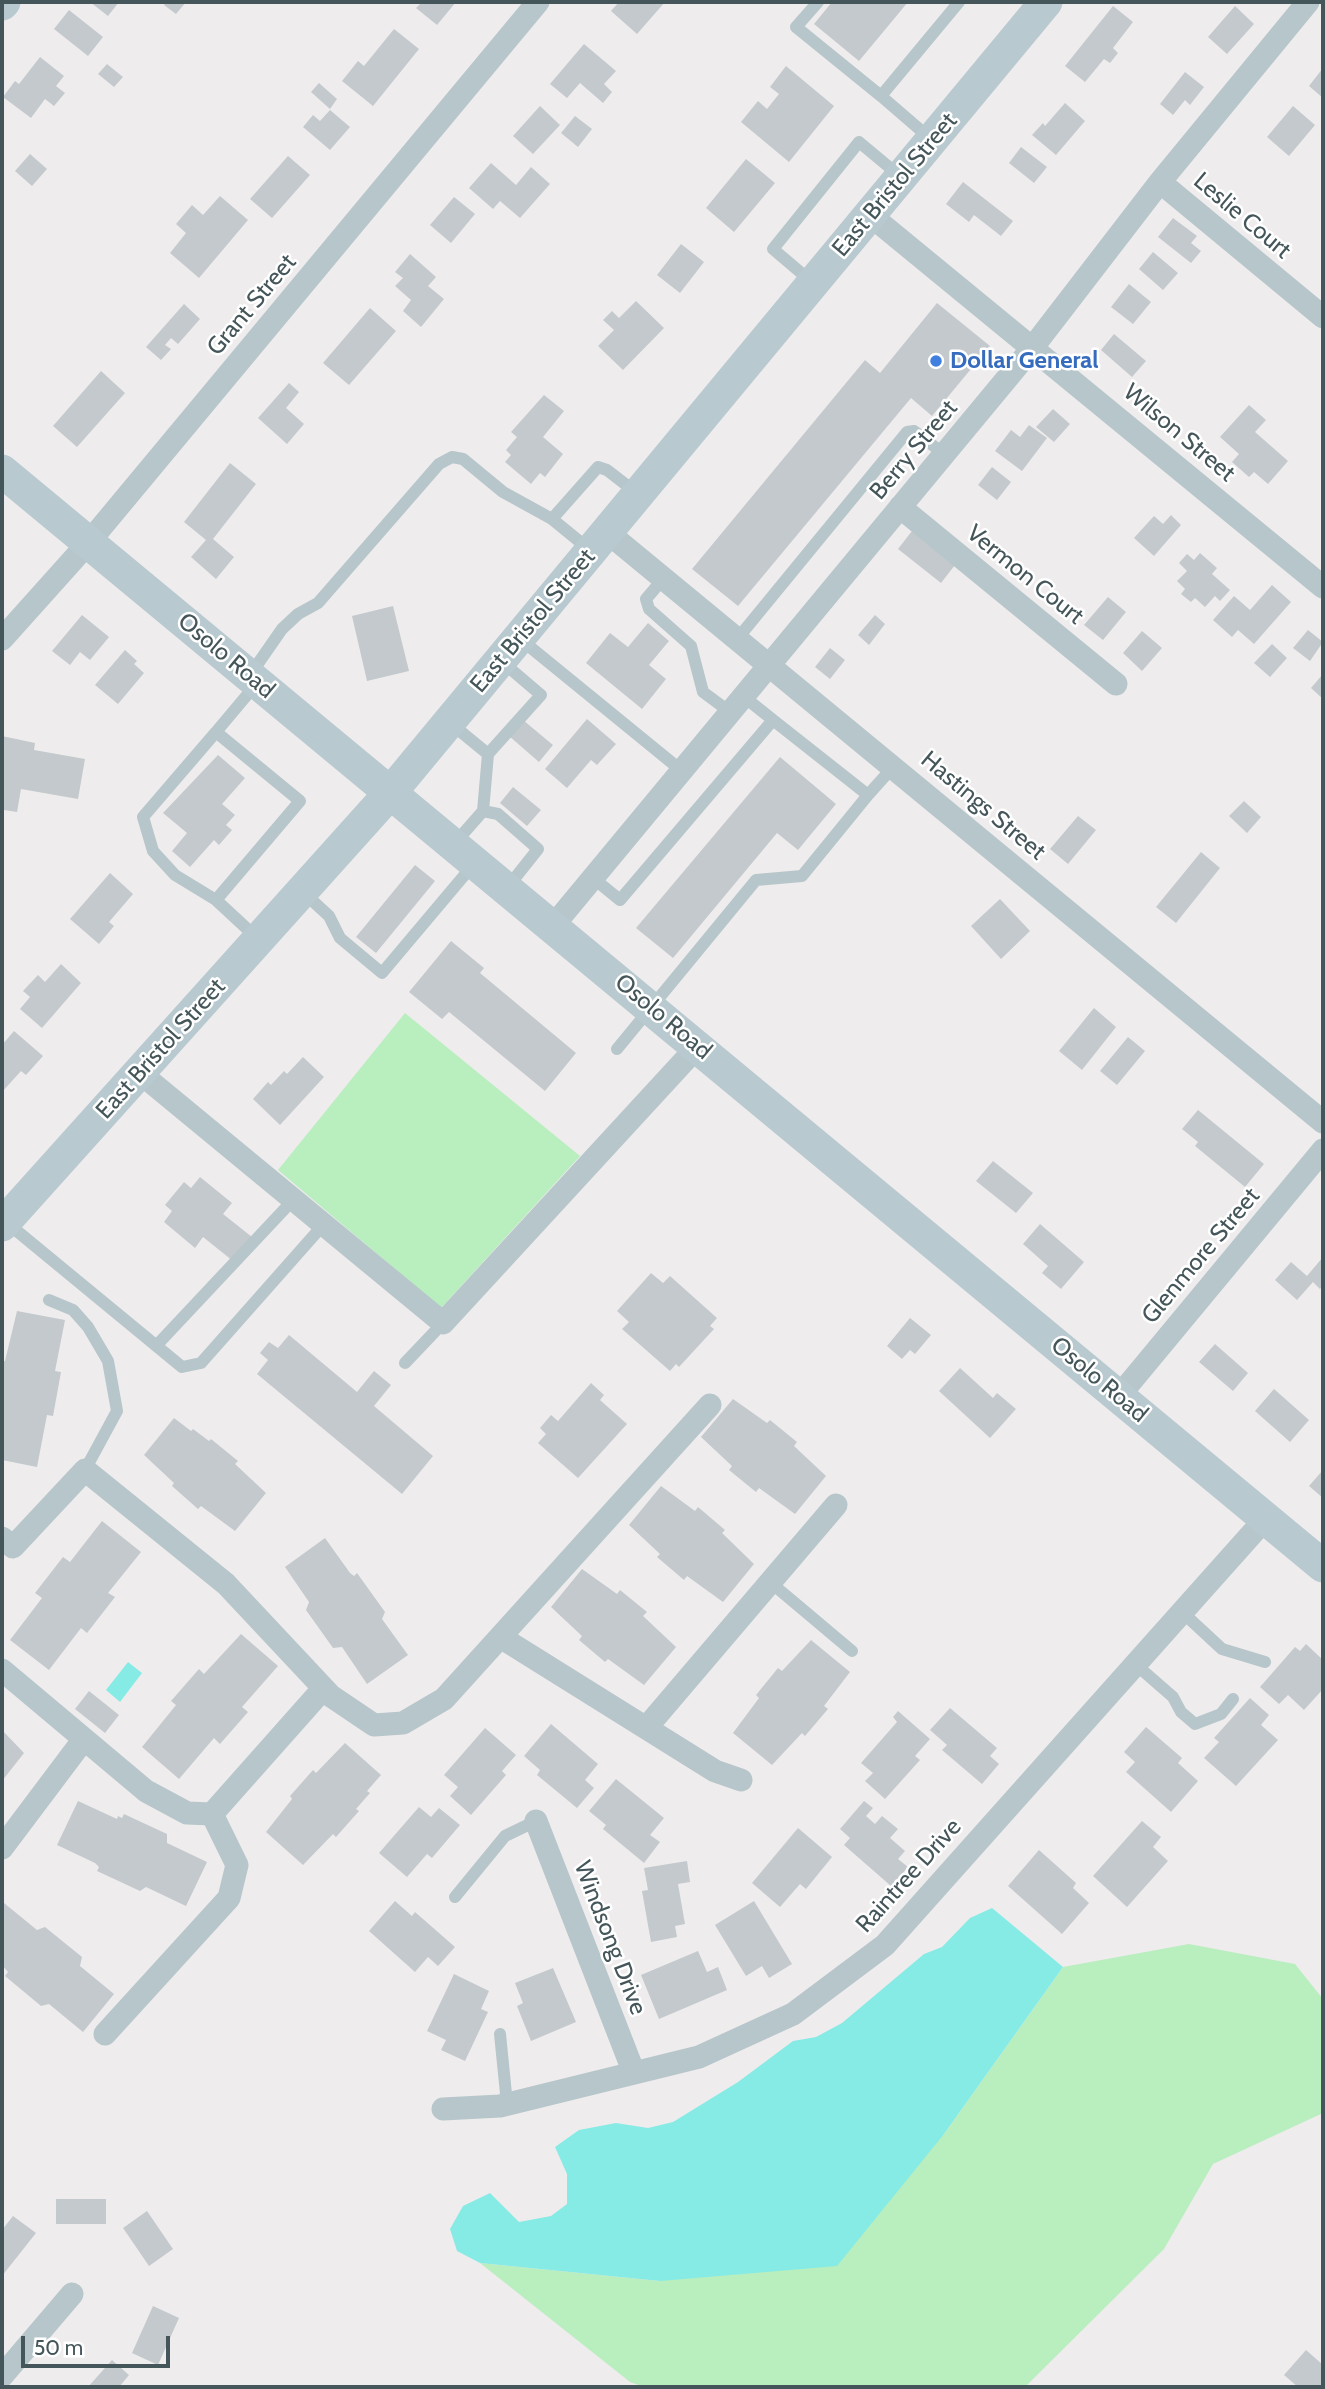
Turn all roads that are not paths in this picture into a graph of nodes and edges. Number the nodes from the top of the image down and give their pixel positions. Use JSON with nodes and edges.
{"nodes":[{"id":1,"x":538,"y":2,"type":"edge"},
{"id":2,"x":818,"y":2,"type":"edge"},
{"id":3,"x":959,"y":2,"type":"edge"},
{"id":4,"x":1046,"y":2,"type":"edge"},
{"id":5,"x":1308,"y":2,"type":"edge"},
{"id":6,"x":881,"y":96,"type":"junction"},
{"id":7,"x":932,"y":140,"type":"junction"},
{"id":8,"x":901,"y":177,"type":"junction"},
{"id":9,"x":1160,"y":182,"type":"junction"},
{"id":10,"x":870,"y":215,"type":"junction"},
{"id":11,"x":813,"y":284,"type":"junction"},
{"id":12,"x":1323,"y":317,"type":"edge"},
{"id":13,"x":1033,"y":346,"type":"junction"},
{"id":14,"x":944,"y":454,"type":"junction"},
{"id":15,"x":2,"y":471,"type":"edge"},
{"id":16,"x":638,"y":495,"type":"junction"},
{"id":17,"x":900,"y":507,"type":"junction"},
{"id":18,"x":552,"y":519,"type":"junction"},
{"id":19,"x":89,"y":542,"type":"junction"},
{"id":20,"x":599,"y":542,"type":"junction"},
{"id":21,"x":663,"y":579,"type":"junction"},
{"id":22,"x":1323,"y":587,"type":"edge"},
{"id":23,"x":738,"y":638,"type":"junction"},
{"id":24,"x":2,"y":639,"type":"edge"},
{"id":25,"x":510,"y":649,"type":"junction"},
{"id":26,"x":770,"y":664,"type":"junction"},
{"id":27,"x":254,"y":679,"type":"junction"},
{"id":28,"x":1116,"y":684,"type":"dead end"},
{"id":29,"x":736,"y":704,"type":"junction"},
{"id":30,"x":772,"y":720,"type":"junction"},
{"id":31,"x":449,"y":722,"type":"junction"},
{"id":32,"x":216,"y":732,"type":"junction"},
{"id":33,"x":488,"y":754,"type":"junction"},
{"id":34,"x":894,"y":766,"type":"junction"},
{"id":35,"x":682,"y":771,"type":"junction"},
{"id":36,"x":391,"y":792,"type":"junction"},
{"id":37,"x":868,"y":794,"type":"junction"},
{"id":38,"x":483,"y":811,"type":"junction"},
{"id":39,"x":465,"y":853,"type":"junction"},
{"id":40,"x":593,"y":878,"type":"junction"},
{"id":41,"x":507,"y":888,"type":"junction"},
{"id":42,"x":303,"y":892,"type":"junction"},
{"id":43,"x":216,"y":900,"type":"junction"},
{"id":44,"x":553,"y":926,"type":"junction"},
{"id":45,"x":260,"y":941,"type":"junction"},
{"id":46,"x":650,"y":1006,"type":"junction"},
{"id":47,"x":698,"y":1046,"type":"junction"},
{"id":48,"x":617,"y":1049,"type":"dead end"},
{"id":49,"x":140,"y":1073,"type":"junction"},
{"id":50,"x":1323,"y":1122,"type":"edge"},
{"id":51,"x":1323,"y":1150,"type":"edge"},
{"id":52,"x":294,"y":1199,"type":"junction"},
{"id":53,"x":3,"y":1223,"type":"edge"},
{"id":54,"x":324,"y":1224,"type":"junction"},
{"id":55,"x":49,"y":1300,"type":"dead end"},
{"id":56,"x":443,"y":1323,"type":"junction"},
{"id":57,"x":156,"y":1346,"type":"junction"},
{"id":58,"x":405,"y":1363,"type":"dead end"},
{"id":59,"x":1119,"y":1396,"type":"junction"},
{"id":60,"x":710,"y":1405,"type":"dead end"},
{"id":61,"x":85,"y":1470,"type":"junction"},
{"id":62,"x":836,"y":1505,"type":"dead end"},
{"id":63,"x":1266,"y":1518,"type":"junction"},
{"id":64,"x":5,"y":1548,"type":"edge"},
{"id":65,"x":1323,"y":1566,"type":"edge"},
{"id":66,"x":770,"y":1582,"type":"junction"},
{"id":67,"x":1181,"y":1611,"type":"junction"},
{"id":68,"x":502,"y":1638,"type":"junction"},
{"id":69,"x":852,"y":1651,"type":"dead end"},
{"id":70,"x":1265,"y":1662,"type":"dead end"},
{"id":71,"x":1134,"y":1663,"type":"junction"},
{"id":72,"x":2,"y":1670,"type":"edge"},
{"id":73,"x":323,"y":1689,"type":"junction"},
{"id":74,"x":1233,"y":1699,"type":"dead end"},
{"id":75,"x":646,"y":1728,"type":"junction"},
{"id":76,"x":84,"y":1739,"type":"junction"},
{"id":77,"x":741,"y":1780,"type":"dead end"},
{"id":78,"x":212,"y":1814,"type":"junction"},
{"id":79,"x":536,"y":1821,"type":"joint"},
{"id":80,"x":2,"y":1848,"type":"edge"},
{"id":81,"x":455,"y":1897,"type":"dead end"},
{"id":82,"x":105,"y":2034,"type":"dead end"},
{"id":83,"x":500,"y":2034,"type":"dead end"},
{"id":84,"x":634,"y":2073,"type":"junction"},
{"id":85,"x":507,"y":2104,"type":"junction"},
{"id":86,"x":443,"y":2109,"type":"dead end"},
{"id":87,"x":72,"y":2294,"type":"dead end"},
{"id":88,"x":2,"y":2376,"type":"edge"}],
"edges":[{"from":1,"to":19,"type":"street","name":"Grant Street"},
{"from":2,"to":6,"type":"lane"},
{"from":3,"to":6,"type":"lane"},
{"from":4,"to":7,"type":"street","name":"East Bristol Street"},
{"from":5,"to":9,"type":"street","name":"Berry Street"},
{"from":6,"to":7,"type":"lane"},
{"from":7,"to":8,"type":"street","name":"East Bristol Street"},
{"from":8,"to":10,"type":"street","name":"East Bristol Street"},
{"from":8,"to":11,"type":"lane"},
{"from":9,"to":12,"type":"street","name":"Leslie Court"},
{"from":9,"to":13,"type":"street","name":"Berry Street"},
{"from":10,"to":11,"type":"street","name":"East Bristol Street"},
{"from":10,"to":13,"type":"street","name":"Wilson Street"},
{"from":11,"to":16,"type":"street","name":"East Bristol Street"},
{"from":13,"to":14,"type":"street","name":"Berry Street"},
{"from":13,"to":22,"type":"street","name":"Wilson Street"},
{"from":14,"to":17,"type":"street","name":"Berry Street"},
{"from":14,"to":23,"type":"lane"},
{"from":15,"to":19,"type":"street","name":"Osolo Road"},
{"from":16,"to":18,"type":"lane"},
{"from":16,"to":20,"type":"street","name":"East Bristol Street"},
{"from":17,"to":26,"type":"street","name":"Berry Street"},
{"from":17,"to":28,"type":"street","name":"Vermon Court"},
{"from":18,"to":20,"type":"lane"},
{"from":18,"to":27,"type":"lane"},
{"from":19,"to":24,"type":"street","name":"Grant Street"},
{"from":19,"to":27,"type":"street","name":"Osolo Road"},
{"from":20,"to":21,"type":"street","name":"Hastings Street"},
{"from":20,"to":25,"type":"street","name":"East Bristol Street"},
{"from":21,"to":23,"type":"street","name":"Hastings Street"},
{"from":21,"to":29,"type":"lane"},
{"from":23,"to":26,"type":"street","name":"Hastings Street"},
{"from":25,"to":31,"type":"street","name":"East Bristol Street"},
{"from":25,"to":33,"type":"lane"},
{"from":25,"to":35,"type":"lane"},
{"from":26,"to":29,"type":"street","name":"Berry Street"},
{"from":26,"to":34,"type":"street","name":"Hastings Street"},
{"from":27,"to":32,"type":"lane"},
{"from":27,"to":36,"type":"street","name":"Osolo Road"},
{"from":29,"to":30,"type":"lane"},
{"from":29,"to":35,"type":"street","name":"Berry Street"},
{"from":30,"to":37,"type":"lane"},
{"from":30,"to":40,"type":"lane"},
{"from":31,"to":33,"type":"lane"},
{"from":31,"to":36,"type":"street","name":"East Bristol Street"},
{"from":32,"to":43,"type":"lane"},
{"from":32,"to":43,"type":"lane"},
{"from":33,"to":38,"type":"lane"},
{"from":34,"to":37,"type":"lane"},
{"from":34,"to":50,"type":"street","name":"Hastings Street"},
{"from":35,"to":40,"type":"street","name":"Berry Street"},
{"from":36,"to":39,"type":"street","name":"Osolo Road"},
{"from":36,"to":42,"type":"street","name":"East Bristol Street"},
{"from":37,"to":46,"type":"lane"},
{"from":38,"to":39,"type":"lane"},
{"from":38,"to":41,"type":"lane"},
{"from":39,"to":41,"type":"street","name":"Osolo Road"},
{"from":39,"to":42,"type":"lane"},
{"from":40,"to":44,"type":"street","name":"Berry Street"},
{"from":41,"to":44,"type":"street","name":"Osolo Road"},
{"from":42,"to":45,"type":"street","name":"East Bristol Street"},
{"from":43,"to":45,"type":"lane"},
{"from":44,"to":46,"type":"street","name":"Osolo Road"},
{"from":45,"to":49,"type":"street","name":"East Bristol Street"},
{"from":46,"to":47,"type":"street","name":"Osolo Road"},
{"from":46,"to":48,"type":"lane"},
{"from":47,"to":56,"type":"street"},
{"from":47,"to":59,"type":"street","name":"Osolo Road"},
{"from":49,"to":52,"type":"street"},
{"from":49,"to":53,"type":"street","name":"East Bristol Street"},
{"from":51,"to":59,"type":"street","name":"Glenmore Street"},
{"from":52,"to":54,"type":"street"},
{"from":52,"to":57,"type":"lane"},
{"from":53,"to":57,"type":"lane"},
{"from":54,"to":56,"type":"street"},
{"from":54,"to":57,"type":"lane"},
{"from":55,"to":61,"type":"lane"},
{"from":56,"to":58,"type":"lane"},
{"from":59,"to":63,"type":"street","name":"Osolo Road"},
{"from":60,"to":68,"type":"street"},
{"from":61,"to":64,"type":"street"},
{"from":61,"to":73,"type":"street"},
{"from":62,"to":66,"type":"street"},
{"from":63,"to":65,"type":"street","name":"Osolo Road"},
{"from":63,"to":67,"type":"street","name":"Raintree Drive"},
{"from":66,"to":69,"type":"lane"},
{"from":66,"to":75,"type":"street"},
{"from":67,"to":70,"type":"lane"},
{"from":67,"to":71,"type":"street","name":"Raintree Drive"},
{"from":68,"to":73,"type":"street"},
{"from":68,"to":75,"type":"street"},
{"from":71,"to":74,"type":"lane"},
{"from":71,"to":84,"type":"street","name":"Raintree Drive"},
{"from":72,"to":76,"type":"street"},
{"from":73,"to":78,"type":"street"},
{"from":75,"to":77,"type":"street"},
{"from":76,"to":78,"type":"street"},
{"from":76,"to":80,"type":"street"},
{"from":78,"to":82,"type":"street"},
{"from":79,"to":81,"type":"lane"},
{"from":79,"to":84,"type":"street","name":"Windsong Drive"},
{"from":83,"to":85,"type":"lane"},
{"from":84,"to":85,"type":"street","name":"Raintree Drive"},
{"from":85,"to":86,"type":"street","name":"Raintree Drive"},
{"from":87,"to":88,"type":"street"}]}
